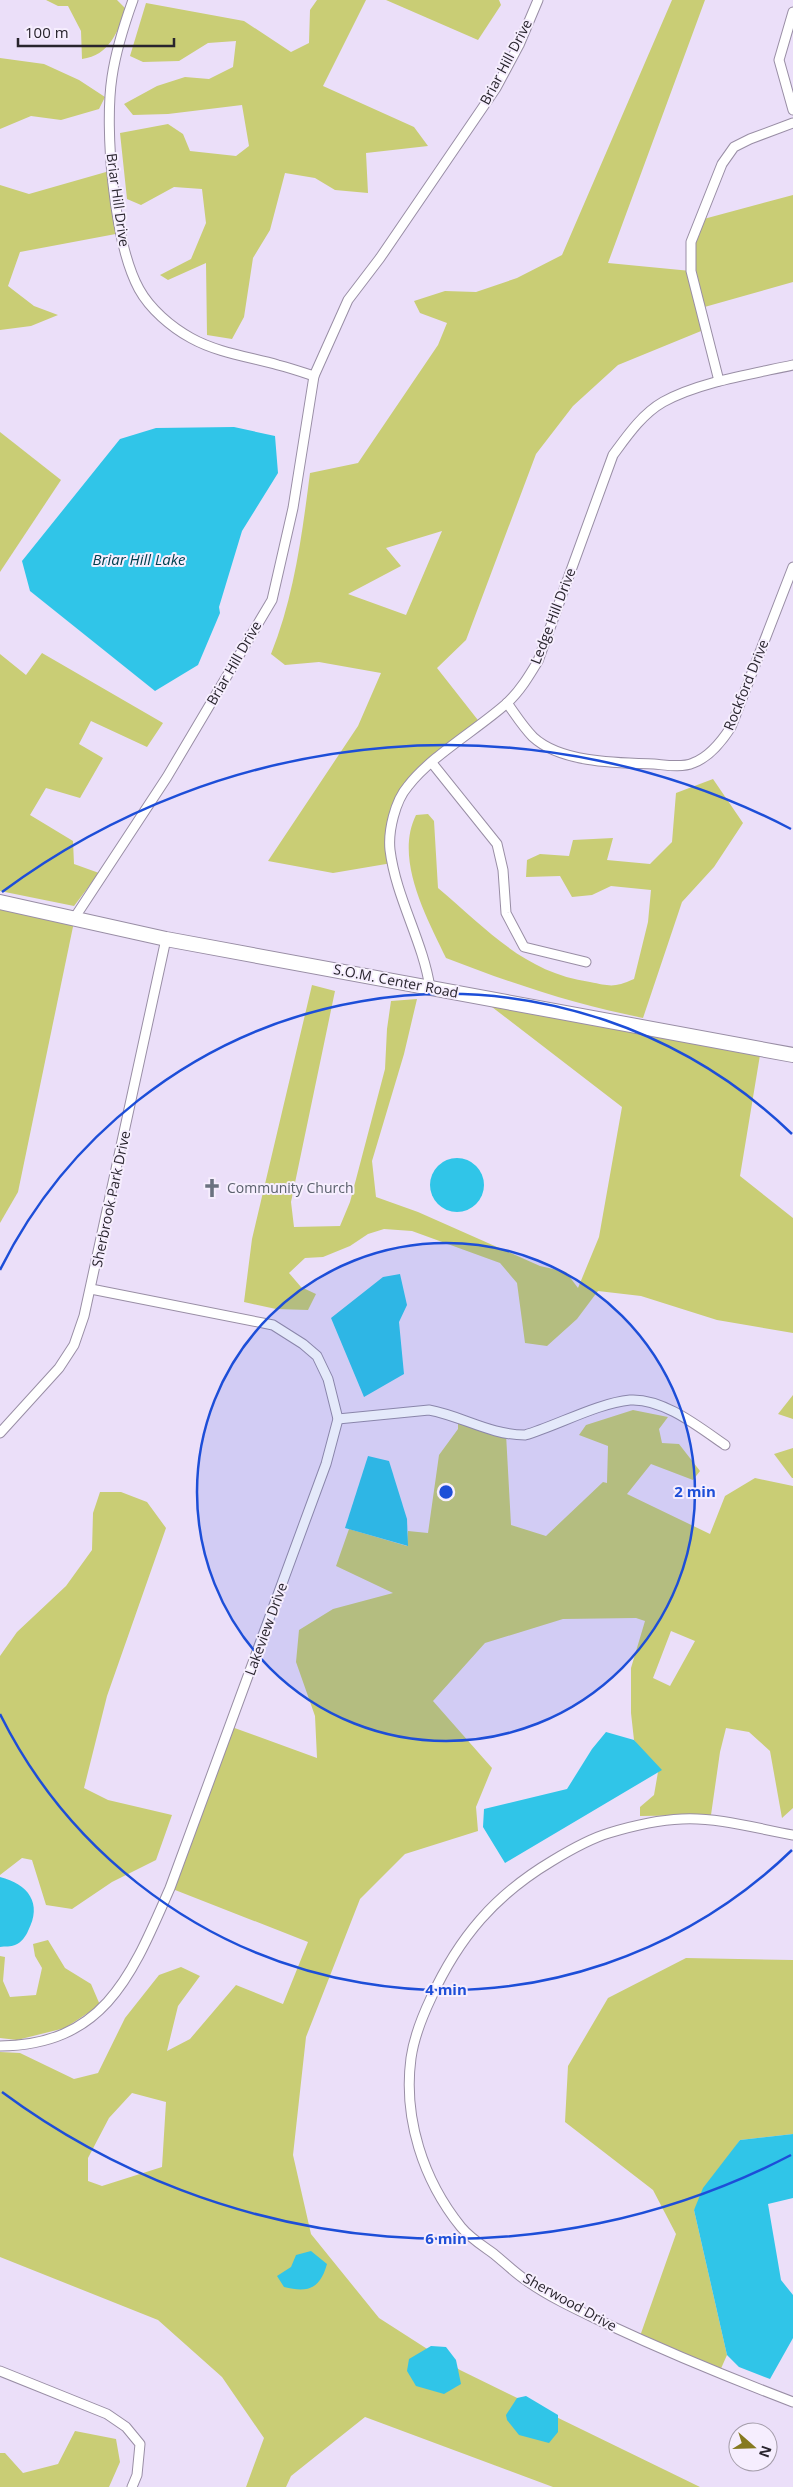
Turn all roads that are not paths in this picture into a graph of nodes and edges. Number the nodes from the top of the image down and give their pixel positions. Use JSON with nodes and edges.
{"nodes":[{"id":1,"x":134,"y":0,"type":"edge"},
{"id":2,"x":538,"y":0,"type":"edge"},
{"id":3,"x":793,"y":12,"type":"edge"},
{"id":4,"x":793,"y":110,"type":"edge"},
{"id":5,"x":793,"y":123,"type":"edge"},
{"id":6,"x":793,"y":365,"type":"edge"},
{"id":7,"x":314,"y":376,"type":"junction"},
{"id":8,"x":719,"y":381,"type":"junction"},
{"id":9,"x":793,"y":567,"type":"edge"},
{"id":10,"x":507,"y":703,"type":"junction"},
{"id":11,"x":432,"y":763,"type":"junction"},
{"id":12,"x":0,"y":902,"type":"edge"},
{"id":13,"x":75,"y":917,"type":"junction"},
{"id":14,"x":166,"y":939,"type":"junction"},
{"id":15,"x":586,"y":962,"type":"dead end"},
{"id":16,"x":430,"y":988,"type":"junction"},
{"id":17,"x":793,"y":1055,"type":"edge"},
{"id":18,"x":91,"y":1289,"type":"junction"},
{"id":19,"x":338,"y":1419,"type":"junction"},
{"id":20,"x":0,"y":1433,"type":"edge"},
{"id":21,"x":725,"y":1445,"type":"dead end"},
{"id":22,"x":793,"y":1835,"type":"edge"},
{"id":23,"x":0,"y":2046,"type":"edge"},
{"id":24,"x":0,"y":2371,"type":"edge"},
{"id":25,"x":793,"y":2402,"type":"edge"},
{"id":26,"x":132,"y":2487,"type":"edge"}],
"edges":[{"from":1,"to":7,"type":"street","name":"Briar Hill Drive"},
{"from":2,"to":7,"type":"street","name":"Briar Hill Drive"},
{"from":3,"to":4,"type":"street"},
{"from":5,"to":8,"type":"street"},
{"from":6,"to":8,"type":"street","name":"Ledge Hill Drive"},
{"from":7,"to":13,"type":"street","name":"Briar Hill Drive"},
{"from":8,"to":10,"type":"street","name":"Ledge Hill Drive"},
{"from":9,"to":10,"type":"street","name":"Rockford Drive"},
{"from":10,"to":11,"type":"street","name":"Ledge Hill Drive"},
{"from":11,"to":15,"type":"street"},
{"from":11,"to":16,"type":"street","name":"Ledge Hill Drive"},
{"from":12,"to":13,"type":"main road","name":"S.O.M. Center Road"},
{"from":13,"to":14,"type":"main road","name":"S.O.M. Center Road"},
{"from":14,"to":16,"type":"main road","name":"S.O.M. Center Road"},
{"from":14,"to":18,"type":"street","name":"Sherbrook Park Drive"},
{"from":16,"to":17,"type":"main road","name":"S.O.M. Center Road"},
{"from":18,"to":19,"type":"street","name":"Lakeview Drive"},
{"from":18,"to":20,"type":"street","name":"Sherbrook Park Drive"},
{"from":19,"to":21,"type":"street"},
{"from":19,"to":23,"type":"street","name":"Lakeview Drive"},
{"from":22,"to":25,"type":"street","name":"Sherwood Drive"},
{"from":24,"to":26,"type":"street"}]}
